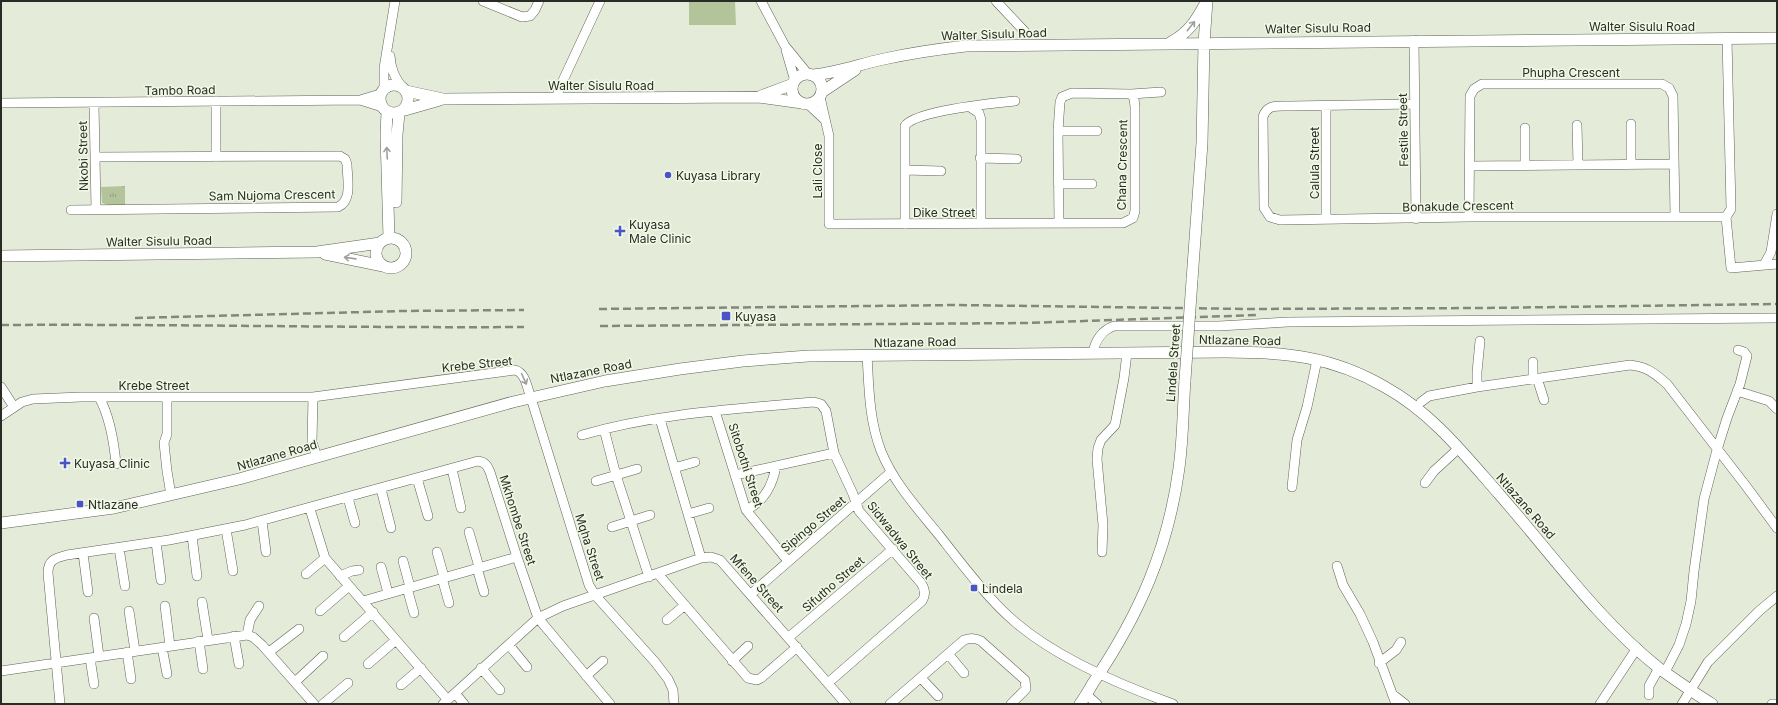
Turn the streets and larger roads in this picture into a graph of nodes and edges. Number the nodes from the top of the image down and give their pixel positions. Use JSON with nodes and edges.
{"nodes":[{"id":1,"x":395,"y":1,"type":"edge"},
{"id":2,"x":483,"y":1,"type":"edge"},
{"id":3,"x":539,"y":1,"type":"edge"},
{"id":4,"x":600,"y":1,"type":"edge"},
{"id":5,"x":761,"y":1,"type":"edge"},
{"id":6,"x":996,"y":1,"type":"edge"},
{"id":7,"x":1206,"y":1,"type":"edge"},
{"id":8,"x":1026,"y":33,"type":"dead end"},
{"id":9,"x":1727,"y":38,"type":"junction"},
{"id":10,"x":1777,"y":38,"type":"edge"},
{"id":11,"x":1414,"y":40,"type":"junction"},
{"id":12,"x":389,"y":42,"type":"junction"},
{"id":13,"x":1168,"y":43,"type":"junction"},
{"id":14,"x":1204,"y":43,"type":"junction"},
{"id":15,"x":785,"y":46,"type":"junction"},
{"id":16,"x":861,"y":66,"type":"junction"},
{"id":17,"x":810,"y":74,"type":"junction"},
{"id":18,"x":794,"y":82,"type":"junction"},
{"id":19,"x":404,"y":89,"type":"junction"},
{"id":20,"x":382,"y":91,"type":"junction"},
{"id":21,"x":1161,"y":92,"type":"dead end"},
{"id":22,"x":821,"y":94,"type":"junction"},
{"id":23,"x":1131,"y":94,"type":"junction"},
{"id":24,"x":758,"y":97,"type":"junction"},
{"id":25,"x":557,"y":98,"type":"junction"},
{"id":26,"x":443,"y":99,"type":"junction"},
{"id":27,"x":360,"y":100,"type":"junction"},
{"id":28,"x":1014,"y":101,"type":"dead end"},
{"id":29,"x":94,"y":102,"type":"junction"},
{"id":30,"x":216,"y":102,"type":"junction"},
{"id":31,"x":1,"y":103,"type":"edge"},
{"id":32,"x":805,"y":104,"type":"junction"},
{"id":33,"x":1414,"y":104,"type":"junction"},
{"id":34,"x":1326,"y":106,"type":"junction"},
{"id":35,"x":970,"y":107,"type":"junction"},
{"id":36,"x":384,"y":109,"type":"junction"},
{"id":37,"x":402,"y":111,"type":"junction"},
{"id":38,"x":824,"y":119,"type":"junction"},
{"id":39,"x":1631,"y":124,"type":"dead end"},
{"id":40,"x":1577,"y":125,"type":"dead end"},
{"id":41,"x":1525,"y":128,"type":"dead end"},
{"id":42,"x":1058,"y":130,"type":"junction"},
{"id":43,"x":1097,"y":131,"type":"dead end"},
{"id":44,"x":95,"y":157,"type":"junction"},
{"id":45,"x":216,"y":157,"type":"junction"},
{"id":46,"x":980,"y":158,"type":"junction"},
{"id":47,"x":1017,"y":159,"type":"dead end"},
{"id":48,"x":1631,"y":164,"type":"junction"},
{"id":49,"x":1674,"y":164,"type":"junction"},
{"id":50,"x":1525,"y":165,"type":"junction"},
{"id":51,"x":1578,"y":165,"type":"junction"},
{"id":52,"x":1470,"y":166,"type":"junction"},
{"id":53,"x":905,"y":170,"type":"junction"},
{"id":54,"x":941,"y":172,"type":"dead end"},
{"id":55,"x":1058,"y":184,"type":"junction"},
{"id":56,"x":1092,"y":184,"type":"dead end"},
{"id":57,"x":96,"y":209,"type":"junction"},
{"id":58,"x":71,"y":210,"type":"dead end"},
{"id":59,"x":1777,"y":214,"type":"edge"},
{"id":60,"x":1675,"y":216,"type":"junction"},
{"id":61,"x":1469,"y":217,"type":"junction"},
{"id":62,"x":1726,"y":217,"type":"junction"},
{"id":63,"x":1416,"y":219,"type":"junction"},
{"id":64,"x":1326,"y":220,"type":"junction"},
{"id":65,"x":1059,"y":223,"type":"junction"},
{"id":66,"x":829,"y":224,"type":"joint"},
{"id":67,"x":905,"y":224,"type":"junction"},
{"id":68,"x":981,"y":224,"type":"junction"},
{"id":69,"x":388,"y":240,"type":"junction"},
{"id":70,"x":317,"y":252,"type":"junction"},
{"id":71,"x":1,"y":256,"type":"edge"},
{"id":72,"x":1777,"y":264,"type":"edge"},
{"id":73,"x":1764,"y":265,"type":"junction"},
{"id":74,"x":383,"y":266,"type":"junction"},
{"id":75,"x":1777,"y":318,"type":"edge"},
{"id":76,"x":1480,"y":341,"type":"dead end"},
{"id":77,"x":1738,"y":350,"type":"dead end"},
{"id":78,"x":1093,"y":353,"type":"junction"},
{"id":79,"x":1127,"y":353,"type":"junction"},
{"id":80,"x":867,"y":355,"type":"junction"},
{"id":81,"x":1317,"y":360,"type":"junction"},
{"id":82,"x":1533,"y":362,"type":"dead end"},
{"id":83,"x":1535,"y":378,"type":"junction"},
{"id":84,"x":1,"y":387,"type":"edge"},
{"id":85,"x":1477,"y":387,"type":"junction"},
{"id":86,"x":1737,"y":391,"type":"junction"},
{"id":87,"x":99,"y":397,"type":"junction"},
{"id":88,"x":167,"y":397,"type":"junction"},
{"id":89,"x":313,"y":397,"type":"junction"},
{"id":90,"x":531,"y":398,"type":"junction"},
{"id":91,"x":1544,"y":400,"type":"dead end"},
{"id":92,"x":1420,"y":402,"type":"dead end"},
{"id":93,"x":14,"y":407,"type":"junction"},
{"id":94,"x":1777,"y":409,"type":"edge"},
{"id":95,"x":715,"y":411,"type":"junction"},
{"id":96,"x":1,"y":416,"type":"edge"},
{"id":97,"x":660,"y":419,"type":"junction"},
{"id":98,"x":604,"y":429,"type":"junction"},
{"id":99,"x":582,"y":435,"type":"dead end"},
{"id":100,"x":1459,"y":448,"type":"junction"},
{"id":101,"x":1717,"y":450,"type":"junction"},
{"id":102,"x":834,"y":454,"type":"junction"},
{"id":103,"x":317,"y":457,"type":"junction"},
{"id":104,"x":695,"y":462,"type":"dead end"},
{"id":105,"x":116,"y":464,"type":"dead end"},
{"id":106,"x":776,"y":466,"type":"junction"},
{"id":107,"x":674,"y":468,"type":"junction"},
{"id":108,"x":452,"y":469,"type":"junction"},
{"id":109,"x":637,"y":469,"type":"dead end"},
{"id":110,"x":890,"y":472,"type":"junction"},
{"id":111,"x":616,"y":475,"type":"junction"},
{"id":112,"x":735,"y":475,"type":"junction"},
{"id":113,"x":417,"y":478,"type":"junction"},
{"id":114,"x":596,"y":481,"type":"dead end"},
{"id":115,"x":1425,"y":483,"type":"dead end"},
{"id":116,"x":1292,"y":487,"type":"dead end"},
{"id":117,"x":381,"y":489,"type":"junction"},
{"id":118,"x":171,"y":495,"type":"junction"},
{"id":119,"x":348,"y":498,"type":"junction"},
{"id":120,"x":856,"y":503,"type":"junction"},
{"id":121,"x":461,"y":508,"type":"dead end"},
{"id":122,"x":709,"y":508,"type":"dead end"},
{"id":123,"x":310,"y":509,"type":"junction"},
{"id":124,"x":746,"y":510,"type":"junction"},
{"id":125,"x":688,"y":514,"type":"junction"},
{"id":126,"x":650,"y":515,"type":"dead end"},
{"id":127,"x":428,"y":516,"type":"dead end"},
{"id":128,"x":262,"y":521,"type":"junction"},
{"id":129,"x":631,"y":521,"type":"junction"},
{"id":130,"x":1,"y":523,"type":"edge"},
{"id":131,"x":355,"y":523,"type":"dead end"},
{"id":132,"x":612,"y":527,"type":"dead end"},
{"id":133,"x":391,"y":528,"type":"dead end"},
{"id":134,"x":1777,"y":528,"type":"edge"},
{"id":135,"x":226,"y":529,"type":"junction"},
{"id":136,"x":469,"y":532,"type":"dead end"},
{"id":137,"x":192,"y":536,"type":"junction"},
{"id":138,"x":156,"y":542,"type":"junction"},
{"id":139,"x":120,"y":548,"type":"junction"},
{"id":140,"x":893,"y":549,"type":"junction"},
{"id":141,"x":266,"y":552,"type":"dead end"},
{"id":142,"x":437,"y":552,"type":"dead end"},
{"id":143,"x":1102,"y":552,"type":"dead end"},
{"id":144,"x":83,"y":553,"type":"junction"},
{"id":145,"x":517,"y":557,"type":"junction"},
{"id":146,"x":325,"y":558,"type":"junction"},
{"id":147,"x":701,"y":558,"type":"junction"},
{"id":148,"x":788,"y":560,"type":"junction"},
{"id":149,"x":403,"y":561,"type":"dead end"},
{"id":150,"x":381,"y":566,"type":"dead end"},
{"id":151,"x":1337,"y":566,"type":"dead end"},
{"id":152,"x":478,"y":567,"type":"junction"},
{"id":153,"x":359,"y":570,"type":"dead end"},
{"id":154,"x":233,"y":571,"type":"dead end"},
{"id":155,"x":306,"y":574,"type":"dead end"},
{"id":156,"x":658,"y":574,"type":"junction"},
{"id":157,"x":197,"y":576,"type":"dead end"},
{"id":158,"x":340,"y":576,"type":"junction"},
{"id":159,"x":649,"y":577,"type":"junction"},
{"id":160,"x":443,"y":578,"type":"junction"},
{"id":161,"x":162,"y":580,"type":"dead end"},
{"id":162,"x":125,"y":586,"type":"dead end"},
{"id":163,"x":349,"y":586,"type":"junction"},
{"id":164,"x":408,"y":588,"type":"junction"},
{"id":165,"x":88,"y":592,"type":"dead end"},
{"id":166,"x":484,"y":592,"type":"dead end"},
{"id":167,"x":388,"y":593,"type":"junction"},
{"id":168,"x":751,"y":594,"type":"junction"},
{"id":169,"x":595,"y":595,"type":"junction"},
{"id":170,"x":1777,"y":596,"type":"edge"},
{"id":171,"x":363,"y":601,"type":"junction"},
{"id":172,"x":202,"y":602,"type":"dead end"},
{"id":173,"x":449,"y":603,"type":"dead end"},
{"id":174,"x":685,"y":605,"type":"junction"},
{"id":175,"x":165,"y":606,"type":"dead end"},
{"id":176,"x":259,"y":606,"type":"dead end"},
{"id":177,"x":129,"y":611,"type":"dead end"},
{"id":178,"x":320,"y":611,"type":"dead end"},
{"id":179,"x":373,"y":612,"type":"junction"},
{"id":180,"x":414,"y":613,"type":"dead end"},
{"id":181,"x":94,"y":618,"type":"dead end"},
{"id":182,"x":538,"y":618,"type":"junction"},
{"id":183,"x":667,"y":620,"type":"dead end"},
{"id":184,"x":299,"y":629,"type":"dead end"},
{"id":185,"x":247,"y":635,"type":"junction"},
{"id":186,"x":234,"y":636,"type":"junction"},
{"id":187,"x":344,"y":637,"type":"dead end"},
{"id":188,"x":789,"y":637,"type":"junction"},
{"id":189,"x":396,"y":640,"type":"junction"},
{"id":190,"x":203,"y":641,"type":"junction"},
{"id":191,"x":1401,"y":642,"type":"dead end"},
{"id":192,"x":509,"y":644,"type":"junction"},
{"id":193,"x":166,"y":646,"type":"junction"},
{"id":194,"x":748,"y":646,"type":"dead end"},
{"id":195,"x":797,"y":647,"type":"junction"},
{"id":196,"x":1637,"y":648,"type":"junction"},
{"id":197,"x":131,"y":652,"type":"junction"},
{"id":198,"x":269,"y":652,"type":"junction"},
{"id":199,"x":949,"y":655,"type":"junction"},
{"id":200,"x":323,"y":656,"type":"dead end"},
{"id":201,"x":95,"y":657,"type":"junction"},
{"id":202,"x":603,"y":661,"type":"dead end"},
{"id":203,"x":732,"y":661,"type":"junction"},
{"id":204,"x":56,"y":663,"type":"junction"},
{"id":205,"x":1379,"y":663,"type":"junction"},
{"id":206,"x":239,"y":664,"type":"dead end"},
{"id":207,"x":368,"y":664,"type":"dead end"},
{"id":208,"x":527,"y":667,"type":"dead end"},
{"id":209,"x":421,"y":668,"type":"junction"},
{"id":210,"x":481,"y":668,"type":"junction"},
{"id":211,"x":203,"y":669,"type":"dead end"},
{"id":212,"x":1662,"y":670,"type":"junction"},
{"id":213,"x":1,"y":671,"type":"edge"},
{"id":214,"x":964,"y":673,"type":"dead end"},
{"id":215,"x":167,"y":674,"type":"dead end"},
{"id":216,"x":1099,"y":674,"type":"junction"},
{"id":217,"x":586,"y":676,"type":"junction"},
{"id":218,"x":922,"y":678,"type":"junction"},
{"id":219,"x":131,"y":679,"type":"dead end"},
{"id":220,"x":295,"y":682,"type":"junction"},
{"id":221,"x":829,"y":682,"type":"junction"},
{"id":222,"x":348,"y":683,"type":"dead end"},
{"id":223,"x":94,"y":684,"type":"dead end"},
{"id":224,"x":401,"y":685,"type":"dead end"},
{"id":225,"x":500,"y":690,"type":"dead end"},
{"id":226,"x":1690,"y":690,"type":"junction"},
{"id":227,"x":455,"y":693,"type":"junction"},
{"id":228,"x":1391,"y":694,"type":"junction"},
{"id":229,"x":938,"y":696,"type":"dead end"},
{"id":230,"x":1649,"y":696,"type":"dead end"},
{"id":231,"x":1084,"y":700,"type":"edge"},
{"id":232,"x":445,"y":702,"type":"edge"},
{"id":233,"x":605,"y":702,"type":"edge"},
{"id":234,"x":893,"y":703,"type":"edge"},
{"id":235,"x":60,"y":704,"type":"edge"},
{"id":236,"x":314,"y":704,"type":"edge"},
{"id":237,"x":323,"y":704,"type":"edge"},
{"id":238,"x":464,"y":704,"type":"edge"},
{"id":239,"x":674,"y":704,"type":"edge"},
{"id":240,"x":846,"y":704,"type":"edge"},
{"id":241,"x":1011,"y":704,"type":"edge"},
{"id":242,"x":1097,"y":704,"type":"edge"},
{"id":243,"x":1173,"y":704,"type":"edge"},
{"id":244,"x":1396,"y":704,"type":"edge"},
{"id":245,"x":1405,"y":704,"type":"edge"},
{"id":246,"x":1600,"y":704,"type":"edge"},
{"id":247,"x":1682,"y":704,"type":"edge"},
{"id":248,"x":1712,"y":704,"type":"edge"},
{"id":249,"x":1772,"y":704,"type":"edge"},
{"id":250,"x":1776,"y":704,"type":"edge"}],
"edges":[{"from":1,"to":12,"type":"street"},
{"from":2,"to":3,"type":"street"},
{"from":4,"to":25,"type":"street"},
{"from":5,"to":15,"type":"street"},
{"from":6,"to":8,"type":"street"},
{"from":13,"to":7,"type":"street","one_way":true},
{"from":7,"to":14,"type":"street","name":"Lindela Street"},
{"from":9,"to":10,"type":"street","name":"Walter Sisulu Road"},
{"from":9,"to":11,"type":"street","name":"Walter Sisulu Road"},
{"from":9,"to":62,"type":"street"},
{"from":11,"to":14,"type":"street","name":"Walter Sisulu Road"},
{"from":11,"to":33,"type":"street","name":"Festile Street"},
{"from":12,"to":19,"type":"street"},
{"from":12,"to":20,"type":"street"},
{"from":13,"to":14,"type":"street","name":"Walter Sisulu Road"},
{"from":13,"to":16,"type":"street","name":"Walter Sisulu Road"},
{"from":14,"to":216,"type":"street","name":"Lindela Street","bridge":true},
{"from":15,"to":17,"type":"street"},
{"from":15,"to":18,"type":"street"},
{"from":16,"to":17,"type":"street","name":"Walter Sisulu Road"},
{"from":16,"to":22,"type":"street","name":"Walter Sisulu Road"},
{"from":17,"to":18,"type":"street"},
{"from":17,"to":22,"type":"street"},
{"from":18,"to":24,"type":"street","name":"Walter Sisulu Road"},
{"from":18,"to":32,"type":"street"},
{"from":19,"to":20,"type":"street"},
{"from":19,"to":26,"type":"street","name":"Walter Sisulu Road"},
{"from":19,"to":37,"type":"street"},
{"from":20,"to":27,"type":"street","name":"Tambo Road"},
{"from":20,"to":36,"type":"street"},
{"from":21,"to":23,"type":"street"},
{"from":22,"to":32,"type":"street"},
{"from":22,"to":38,"type":"street","name":"Lali Close"},
{"from":23,"to":42,"type":"street"},
{"from":23,"to":65,"type":"street","name":"Chana Crescent"},
{"from":24,"to":25,"type":"street","name":"Walter Sisulu Road"},
{"from":24,"to":32,"type":"street","name":"Walter Sisulu Road"},
{"from":25,"to":26,"type":"street","name":"Walter Sisulu Road"},
{"from":26,"to":37,"type":"street","name":"Walter Sisulu Road"},
{"from":27,"to":30,"type":"street","name":"Tambo Road"},
{"from":27,"to":36,"type":"street","name":"Tambo Road"},
{"from":28,"to":35,"type":"street"},
{"from":29,"to":30,"type":"street","name":"Tambo Road"},
{"from":29,"to":31,"type":"street","name":"Tambo Road"},
{"from":29,"to":44,"type":"street","name":"Nkobi Street"},
{"from":30,"to":45,"type":"street"},
{"from":32,"to":38,"type":"street"},
{"from":33,"to":34,"type":"street","name":"Bonakude Crescent"},
{"from":33,"to":63,"type":"street","name":"Festile Street"},
{"from":34,"to":64,"type":"street","name":"Calula Street"},
{"from":34,"to":64,"type":"street","name":"Bonakude Crescent"},
{"from":35,"to":46,"type":"street"},
{"from":35,"to":53,"type":"street"},
{"from":36,"to":37,"type":"street"},
{"from":69,"to":36,"type":"street","one_way":true},
{"from":37,"to":69,"type":"street"},
{"from":38,"to":66,"type":"street","name":"Lali Close"},
{"from":39,"to":48,"type":"street"},
{"from":40,"to":51,"type":"street"},
{"from":41,"to":50,"type":"street"},
{"from":42,"to":43,"type":"street"},
{"from":42,"to":55,"type":"street"},
{"from":44,"to":45,"type":"street","name":"Sam Nujoma Crescent"},
{"from":44,"to":57,"type":"street","name":"Nkobi Street"},
{"from":45,"to":57,"type":"street","name":"Sam Nujoma Crescent"},
{"from":46,"to":47,"type":"street"},
{"from":46,"to":68,"type":"street"},
{"from":48,"to":49,"type":"street"},
{"from":48,"to":51,"type":"street"},
{"from":49,"to":52,"type":"street","name":"Phupha Crescent"},
{"from":49,"to":60,"type":"street","name":"Phupha Crescent"},
{"from":50,"to":51,"type":"street"},
{"from":50,"to":52,"type":"street"},
{"from":52,"to":61,"type":"street","name":"Phupha Crescent"},
{"from":53,"to":54,"type":"street"},
{"from":53,"to":67,"type":"street"},
{"from":55,"to":56,"type":"street"},
{"from":55,"to":65,"type":"street"},
{"from":57,"to":58,"type":"street","name":"Sam Nujoma Crescent"},
{"from":59,"to":73,"type":"street"},
{"from":60,"to":61,"type":"street","name":"Bonakude Crescent"},
{"from":60,"to":62,"type":"street","name":"Bonakude Crescent"},
{"from":61,"to":63,"type":"street","name":"Bonakude Crescent"},
{"from":62,"to":73,"type":"street"},
{"from":63,"to":64,"type":"street","name":"Bonakude Crescent"},
{"from":65,"to":68,"type":"street","name":"Dike Street"},
{"from":66,"to":67,"type":"street","name":"Dike Street"},
{"from":67,"to":68,"type":"street","name":"Dike Street"},
{"from":69,"to":70,"type":"street","name":"Walter Sisulu Road"},
{"from":69,"to":74,"type":"street"},
{"from":69,"to":74,"type":"street"},
{"from":70,"to":71,"type":"street","name":"Walter Sisulu Road"},
{"from":74,"to":70,"type":"street","name":"Walter Sisulu Road","one_way":true},
{"from":72,"to":73,"type":"street"},
{"from":75,"to":78,"type":"street"},
{"from":76,"to":85,"type":"street"},
{"from":77,"to":86,"type":"street"},
{"from":78,"to":79,"type":"street","name":"Ntlazane Road"},
{"from":78,"to":80,"type":"street","name":"Ntlazane Road"},
{"from":79,"to":81,"type":"street","name":"Ntlazane Road"},
{"from":79,"to":143,"type":"street"},
{"from":80,"to":90,"type":"street","name":"Ntlazane Road"},
{"from":80,"to":110,"type":"street"},
{"from":81,"to":100,"type":"street","name":"Ntlazane Road"},
{"from":81,"to":116,"type":"street"},
{"from":82,"to":83,"type":"street"},
{"from":83,"to":85,"type":"street"},
{"from":83,"to":91,"type":"street"},
{"from":83,"to":101,"type":"street"},
{"from":84,"to":93,"type":"street"},
{"from":85,"to":92,"type":"street"},
{"from":86,"to":94,"type":"street"},
{"from":86,"to":101,"type":"street"},
{"from":87,"to":88,"type":"street","name":"Krebe Street"},
{"from":87,"to":93,"type":"street","name":"Krebe Street"},
{"from":87,"to":105,"type":"street"},
{"from":88,"to":89,"type":"street","name":"Krebe Street"},
{"from":88,"to":118,"type":"street"},
{"from":89,"to":90,"type":"street","name":"Krebe Street","one_way":true},
{"from":89,"to":103,"type":"street"},
{"from":90,"to":103,"type":"street","name":"Ntlazane Road"},
{"from":90,"to":169,"type":"street","name":"Mqha Street"},
{"from":93,"to":96,"type":"street","name":"Krebe Street"},
{"from":95,"to":97,"type":"street","name":"Sidwadwa Street"},
{"from":95,"to":102,"type":"street","name":"Sidwadwa Street"},
{"from":95,"to":112,"type":"street","name":"Sitobothi Street"},
{"from":97,"to":98,"type":"street","name":"Sidwadwa Street"},
{"from":97,"to":107,"type":"street"},
{"from":98,"to":99,"type":"street","name":"Sidwadwa Street"},
{"from":98,"to":111,"type":"street"},
{"from":100,"to":115,"type":"street"},
{"from":100,"to":196,"type":"street","name":"Ntlazane Road"},
{"from":101,"to":134,"type":"street"},
{"from":101,"to":212,"type":"street"},
{"from":102,"to":106,"type":"street"},
{"from":102,"to":120,"type":"street","name":"Sidwadwa Street"},
{"from":103,"to":118,"type":"street","name":"Ntlazane Road"},
{"from":104,"to":107,"type":"street"},
{"from":106,"to":112,"type":"street"},
{"from":106,"to":124,"type":"street"},
{"from":107,"to":125,"type":"street"},
{"from":108,"to":113,"type":"street","name":"Mkhombe Street"},
{"from":108,"to":121,"type":"street"},
{"from":108,"to":145,"type":"street","name":"Mkhombe Street"},
{"from":109,"to":111,"type":"street"},
{"from":110,"to":120,"type":"street","name":"Sipingo Street"},
{"from":110,"to":216,"type":"street"},
{"from":111,"to":114,"type":"street"},
{"from":111,"to":129,"type":"street"},
{"from":112,"to":124,"type":"street","name":"Sitobothi Street"},
{"from":113,"to":117,"type":"street","name":"Mkhombe Street"},
{"from":113,"to":127,"type":"street"},
{"from":117,"to":119,"type":"street","name":"Mkhombe Street"},
{"from":117,"to":133,"type":"street"},
{"from":118,"to":130,"type":"street","name":"Ntlazane Road"},
{"from":119,"to":123,"type":"street","name":"Mkhombe Street"},
{"from":119,"to":131,"type":"street"},
{"from":120,"to":140,"type":"street","name":"Sidwadwa Street"},
{"from":120,"to":148,"type":"street","name":"Sipingo Street"},
{"from":122,"to":125,"type":"street"},
{"from":123,"to":128,"type":"street","name":"Mkhombe Street"},
{"from":123,"to":146,"type":"street"},
{"from":124,"to":148,"type":"street","name":"Sitobothi Street"},
{"from":125,"to":147,"type":"street"},
{"from":126,"to":129,"type":"street"},
{"from":128,"to":135,"type":"street","name":"Mkhombe Street"},
{"from":128,"to":141,"type":"street"},
{"from":129,"to":132,"type":"street"},
{"from":129,"to":159,"type":"street"},
{"from":135,"to":137,"type":"street","name":"Mkhombe Street"},
{"from":135,"to":154,"type":"street"},
{"from":136,"to":152,"type":"street"},
{"from":137,"to":138,"type":"street","name":"Mkhombe Street"},
{"from":137,"to":157,"type":"street"},
{"from":138,"to":139,"type":"street","name":"Mkhombe Street"},
{"from":138,"to":161,"type":"street"},
{"from":139,"to":144,"type":"street","name":"Mkhombe Street"},
{"from":139,"to":162,"type":"street"},
{"from":140,"to":188,"type":"street","name":"Sifutho Street"},
{"from":140,"to":221,"type":"street","name":"Sidwadwa Street"},
{"from":142,"to":160,"type":"street"},
{"from":144,"to":165,"type":"street"},
{"from":144,"to":204,"type":"street","name":"Mkhombe Street"},
{"from":145,"to":152,"type":"street"},
{"from":145,"to":182,"type":"street","name":"Mkhombe Street"},
{"from":146,"to":155,"type":"street"},
{"from":146,"to":158,"type":"street"},
{"from":147,"to":156,"type":"street","name":"Mfene Street"},
{"from":147,"to":168,"type":"street","name":"Mfene Street"},
{"from":148,"to":168,"type":"street","name":"Sipingo Street"},
{"from":149,"to":164,"type":"street"},
{"from":150,"to":167,"type":"street"},
{"from":151,"to":205,"type":"street"},
{"from":152,"to":160,"type":"street"},
{"from":152,"to":166,"type":"street"},
{"from":153,"to":158,"type":"street"},
{"from":156,"to":159,"type":"street","name":"Mfene Street"},
{"from":156,"to":174,"type":"street"},
{"from":158,"to":163,"type":"street"},
{"from":159,"to":169,"type":"street","name":"Mfene Street"},
{"from":160,"to":164,"type":"street"},
{"from":160,"to":173,"type":"street"},
{"from":163,"to":171,"type":"street"},
{"from":163,"to":178,"type":"street"},
{"from":164,"to":167,"type":"street"},
{"from":164,"to":180,"type":"street"},
{"from":167,"to":171,"type":"street"},
{"from":168,"to":188,"type":"street","name":"Mfene Street"},
{"from":169,"to":182,"type":"street","name":"Mfene Street"},
{"from":169,"to":239,"type":"street","name":"Mqha Street"},
{"from":170,"to":226,"type":"street"},
{"from":171,"to":179,"type":"street"},
{"from":172,"to":190,"type":"street"},
{"from":174,"to":183,"type":"street"},
{"from":174,"to":203,"type":"street"},
{"from":175,"to":193,"type":"street"},
{"from":176,"to":185,"type":"street"},
{"from":177,"to":197,"type":"street"},
{"from":179,"to":187,"type":"street"},
{"from":179,"to":189,"type":"street"},
{"from":181,"to":201,"type":"street"},
{"from":182,"to":192,"type":"street","name":"Mfene Street"},
{"from":182,"to":217,"type":"street"},
{"from":184,"to":198,"type":"street"},
{"from":185,"to":186,"type":"street"},
{"from":185,"to":198,"type":"street"},
{"from":186,"to":190,"type":"street"},
{"from":186,"to":206,"type":"street"},
{"from":188,"to":195,"type":"street","name":"Mfene Street"},
{"from":189,"to":207,"type":"street"},
{"from":189,"to":209,"type":"street"},
{"from":190,"to":193,"type":"street"},
{"from":190,"to":211,"type":"street"},
{"from":191,"to":205,"type":"street"},
{"from":192,"to":208,"type":"street"},
{"from":192,"to":210,"type":"street","name":"Mfene Street"},
{"from":193,"to":197,"type":"street"},
{"from":193,"to":215,"type":"street"},
{"from":194,"to":203,"type":"street"},
{"from":195,"to":203,"type":"street"},
{"from":195,"to":221,"type":"street","name":"Mfene Street"},
{"from":196,"to":212,"type":"street","name":"Ntlazane Road"},
{"from":196,"to":246,"type":"street"},
{"from":197,"to":201,"type":"street"},
{"from":197,"to":219,"type":"street"},
{"from":198,"to":220,"type":"street"},
{"from":199,"to":214,"type":"street"},
{"from":199,"to":218,"type":"street"},
{"from":199,"to":241,"type":"street"},
{"from":200,"to":220,"type":"street"},
{"from":201,"to":204,"type":"street"},
{"from":201,"to":223,"type":"street"},
{"from":202,"to":217,"type":"street"},
{"from":204,"to":213,"type":"street"},
{"from":204,"to":235,"type":"street","name":"Mkhombe Street"},
{"from":205,"to":228,"type":"street"},
{"from":209,"to":224,"type":"street"},
{"from":209,"to":232,"type":"street"},
{"from":210,"to":225,"type":"street"},
{"from":210,"to":227,"type":"street","name":"Mfene Street"},
{"from":212,"to":226,"type":"street","name":"Ntlazane Road"},
{"from":212,"to":230,"type":"street"},
{"from":216,"to":231,"type":"street","name":"Lindela Street"},
{"from":216,"to":243,"type":"street"},
{"from":217,"to":233,"type":"street"},
{"from":218,"to":229,"type":"street"},
{"from":218,"to":234,"type":"street"},
{"from":220,"to":236,"type":"street"},
{"from":221,"to":240,"type":"street","name":"Mfene Street"},
{"from":222,"to":237,"type":"street"},
{"from":226,"to":247,"type":"street"},
{"from":226,"to":248,"type":"street","name":"Ntlazane Road"},
{"from":227,"to":232,"type":"street","name":"Mfene Street"},
{"from":227,"to":238,"type":"street"},
{"from":228,"to":244,"type":"street"},
{"from":228,"to":245,"type":"street"},
{"from":231,"to":242,"type":"street"},
{"from":249,"to":250,"type":"street"}]}
